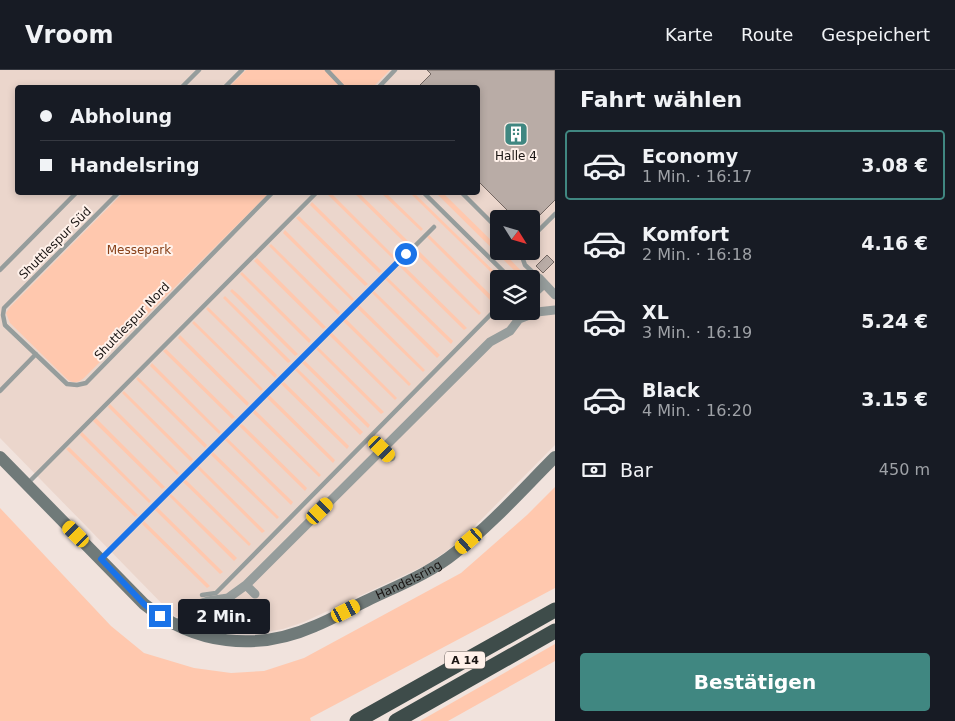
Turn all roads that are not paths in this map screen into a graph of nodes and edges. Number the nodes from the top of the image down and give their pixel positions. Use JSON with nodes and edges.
{"nodes":[{"id":1,"x":198,"y":70,"type":"edge"},
{"id":2,"x":242,"y":70,"type":"edge"},
{"id":3,"x":327,"y":70,"type":"edge"},
{"id":4,"x":395,"y":70,"type":"edge"},
{"id":5,"x":184,"y":85,"type":"edge"},
{"id":6,"x":227,"y":85,"type":"edge"},
{"id":7,"x":341,"y":85,"type":"edge"},
{"id":8,"x":381,"y":85,"type":"edge"},
{"id":9,"x":74,"y":195,"type":"edge"},
{"id":10,"x":116,"y":195,"type":"edge"},
{"id":11,"x":270,"y":195,"type":"edge"},
{"id":12,"x":314,"y":195,"type":"edge"},
{"id":13,"x":427,"y":195,"type":"edge"},
{"id":14,"x":464,"y":195,"type":"edge"},
{"id":15,"x":555,"y":214,"type":"edge"},
{"id":16,"x":490,"y":221,"type":"edge"},
{"id":17,"x":434,"y":226,"type":"dead end"},
{"id":18,"x":540,"y":229,"type":"edge"},
{"id":19,"x":523,"y":260,"type":"edge"},
{"id":20,"x":0,"y":270,"type":"edge"},
{"id":21,"x":502,"y":270,"type":"edge"},
{"id":22,"x":541,"y":281,"type":"joint"},
{"id":23,"x":555,"y":295,"type":"edge"},
{"id":24,"x":555,"y":310,"type":"edge"},
{"id":25,"x":540,"y":312,"type":"edge"},
{"id":26,"x":490,"y":315,"type":"edge"},
{"id":27,"x":517,"y":320,"type":"edge"},
{"id":28,"x":36,"y":354,"type":"junction"},
{"id":29,"x":0,"y":391,"type":"edge"},
{"id":30,"x":382,"y":449,"type":"junction"},
{"id":31,"x":0,"y":457,"type":"edge"},
{"id":32,"x":391,"y":457,"type":"dead end"},
{"id":33,"x":555,"y":457,"type":"edge"},
{"id":34,"x":27,"y":484,"type":"junction"},
{"id":35,"x":101,"y":559,"type":"junction"},
{"id":36,"x":246,"y":585,"type":"junction"},
{"id":37,"x":255,"y":594,"type":"dead end"},
{"id":38,"x":202,"y":595,"type":"dead end"},
{"id":39,"x":555,"y":610,"type":"edge"},
{"id":40,"x":177,"y":625,"type":"junction"},
{"id":41,"x":555,"y":631,"type":"edge"},
{"id":42,"x":357,"y":721,"type":"edge"},
{"id":43,"x":396,"y":721,"type":"edge"}],
"edges":[{"from":1,"to":5,"type":"lane"},
{"from":2,"to":6,"type":"lane"},
{"from":3,"to":7,"type":"lane"},
{"from":4,"to":8,"type":"lane"},
{"from":9,"to":20,"type":"lane"},
{"from":10,"to":28,"type":"lane","name":"Shuttlespur Süd"},
{"from":11,"to":28,"type":"lane","name":"Shuttlespur Nord"},
{"from":12,"to":34,"type":"lane"},
{"from":13,"to":21,"type":"lane"},
{"from":14,"to":16,"type":"lane"},
{"from":15,"to":18,"type":"lane"},
{"from":17,"to":35,"type":"lane"},
{"from":19,"to":22,"type":"lane"},
{"from":22,"to":23,"type":"street"},
{"from":24,"to":25,"type":"street"},
{"from":26,"to":38,"type":"lane"},
{"from":27,"to":30,"type":"street"},
{"from":28,"to":29,"type":"lane"},
{"from":30,"to":32,"type":"street"},
{"from":30,"to":36,"type":"street"},
{"from":31,"to":34,"type":"main road","name":"Handelsring"},
{"from":33,"to":40,"type":"main road","name":"Handelsring"},
{"from":34,"to":35,"type":"main road","name":"Handelsring"},
{"from":35,"to":40,"type":"main road","name":"Handelsring"},
{"from":36,"to":37,"type":"street"},
{"from":36,"to":40,"type":"street"},
{"from":39,"to":42,"type":"highway","number":"A 14"},
{"from":41,"to":43,"type":"highway","number":"A 14"}]}
